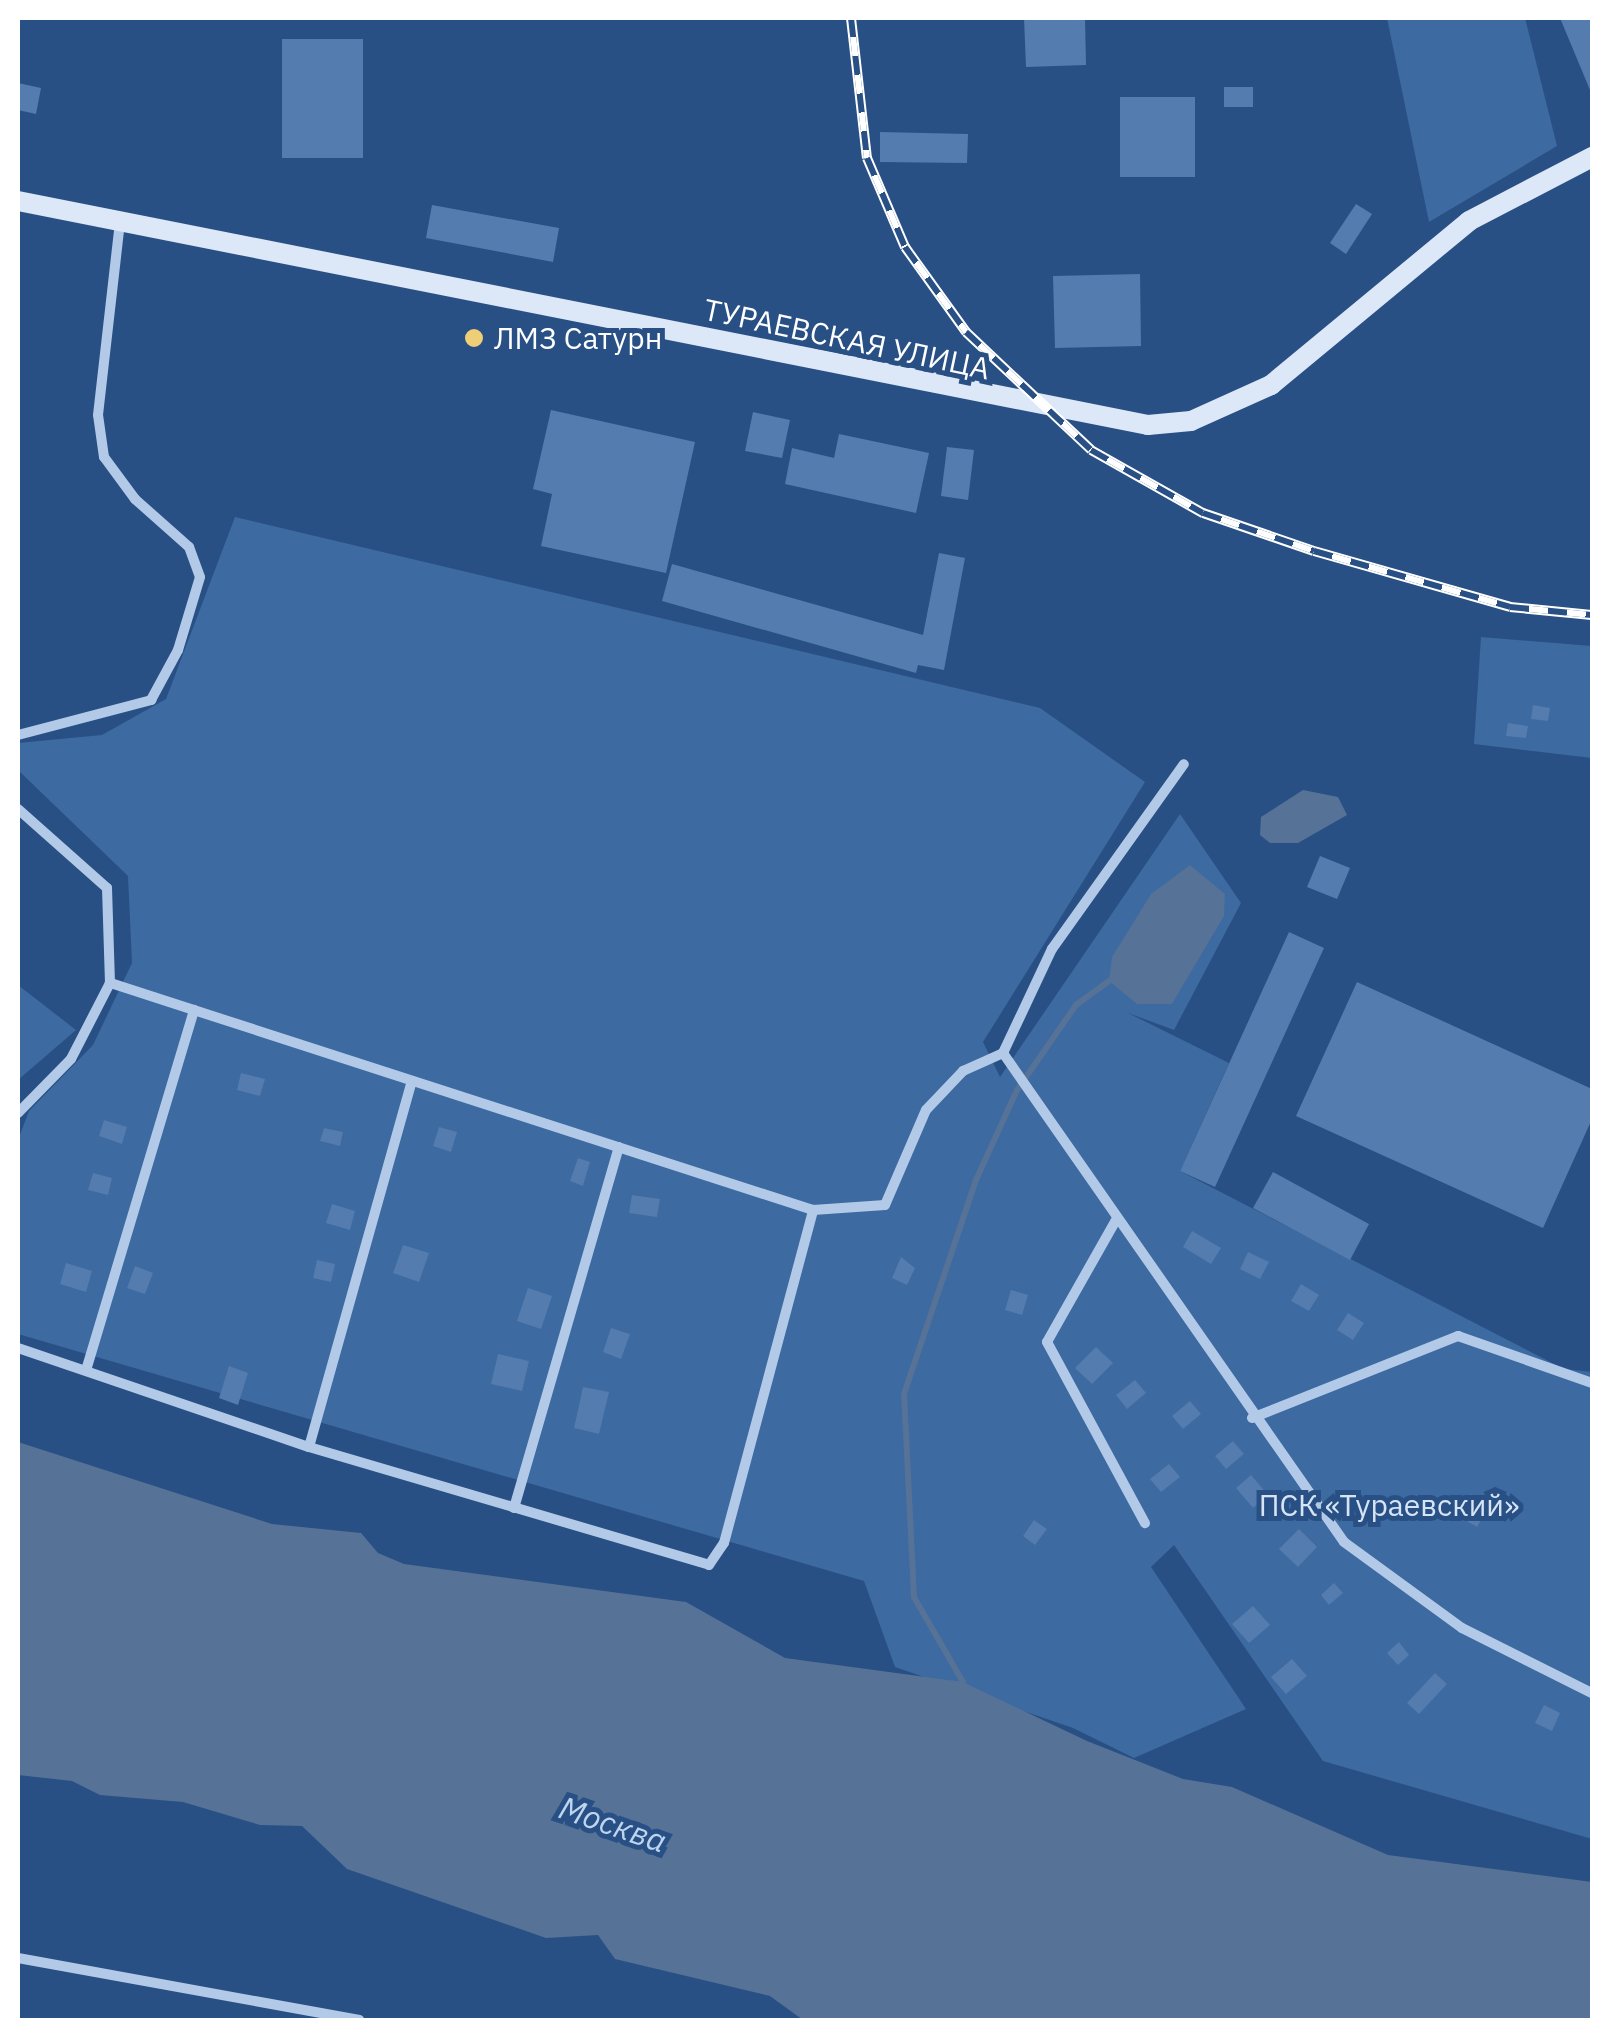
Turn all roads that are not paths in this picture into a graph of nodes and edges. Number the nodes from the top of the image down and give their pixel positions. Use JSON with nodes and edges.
{"nodes":[{"id":1,"x":1592,"y":157,"type":"edge"},
{"id":2,"x":18,"y":201,"type":"edge"},
{"id":3,"x":120,"y":221,"type":"junction"},
{"id":4,"x":18,"y":736,"type":"edge"},
{"id":5,"x":1184,"y":764,"type":"dead end"},
{"id":6,"x":18,"y":808,"type":"edge"},
{"id":7,"x":110,"y":983,"type":"junction"},
{"id":8,"x":194,"y":1010,"type":"junction"},
{"id":9,"x":1002,"y":1053,"type":"junction"},
{"id":10,"x":412,"y":1081,"type":"junction"},
{"id":11,"x":18,"y":1112,"type":"edge"},
{"id":12,"x":619,"y":1147,"type":"junction"},
{"id":13,"x":813,"y":1210,"type":"junction"},
{"id":14,"x":1116,"y":1220,"type":"junction"},
{"id":15,"x":18,"y":1348,"type":"edge"},
{"id":16,"x":87,"y":1368,"type":"junction"},
{"id":17,"x":1592,"y":1383,"type":"edge"},
{"id":18,"x":1252,"y":1418,"type":"junction"},
{"id":19,"x":309,"y":1447,"type":"junction"},
{"id":20,"x":514,"y":1508,"type":"junction"},
{"id":21,"x":1145,"y":1523,"type":"dead end"},
{"id":22,"x":1592,"y":1693,"type":"edge"},
{"id":23,"x":18,"y":1958,"type":"edge"},
{"id":24,"x":359,"y":2020,"type":"edge"}],
"edges":[{"from":1,"to":3,"type":"main road","name":"ТУРАЕВСКАЯ УЛИЦА"},
{"from":2,"to":3,"type":"main road","name":"ТУРАЕВСКАЯ УЛИЦА"},
{"from":3,"to":4,"type":"street"},
{"from":5,"to":9,"type":"street"},
{"from":6,"to":7,"type":"street"},
{"from":7,"to":8,"type":"street"},
{"from":7,"to":11,"type":"street"},
{"from":8,"to":10,"type":"street"},
{"from":8,"to":16,"type":"street"},
{"from":9,"to":13,"type":"street"},
{"from":9,"to":14,"type":"street"},
{"from":10,"to":12,"type":"street"},
{"from":10,"to":19,"type":"street"},
{"from":12,"to":13,"type":"street"},
{"from":12,"to":20,"type":"street"},
{"from":13,"to":20,"type":"street"},
{"from":14,"to":18,"type":"street"},
{"from":14,"to":21,"type":"street"},
{"from":15,"to":16,"type":"street"},
{"from":16,"to":19,"type":"street"},
{"from":17,"to":18,"type":"street"},
{"from":18,"to":22,"type":"street"},
{"from":19,"to":20,"type":"street"},
{"from":23,"to":24,"type":"street"}]}
